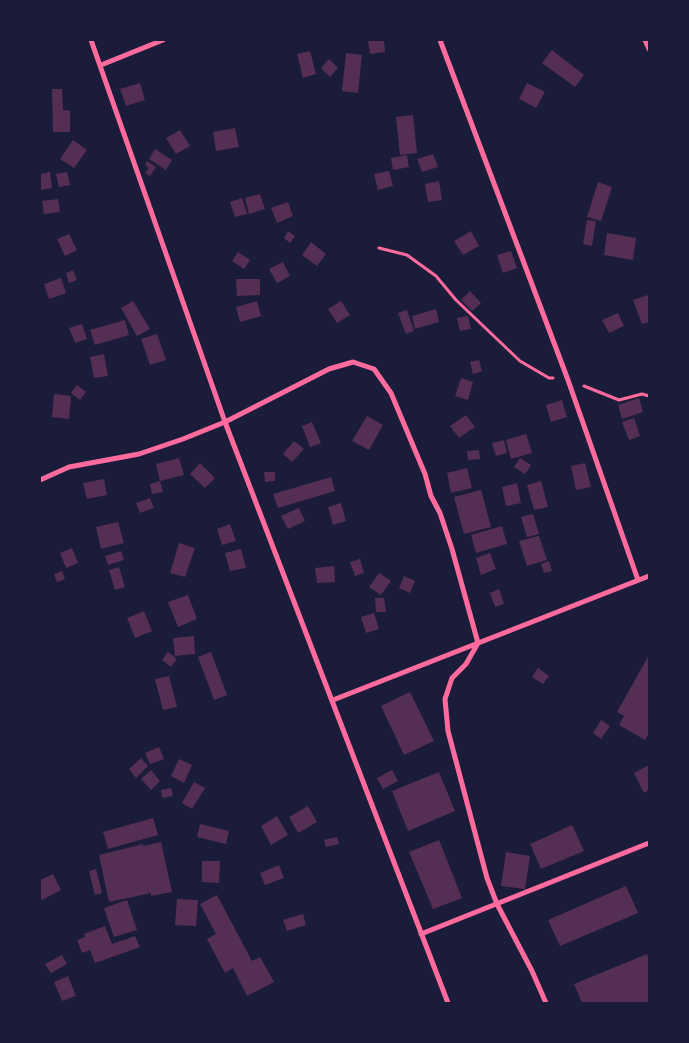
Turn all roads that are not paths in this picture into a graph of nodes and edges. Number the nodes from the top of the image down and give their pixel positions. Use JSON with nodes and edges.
{"nodes":[{"id":1,"x":91,"y":40,"type":"edge"},
{"id":2,"x":163,"y":40,"type":"edge"},
{"id":3,"x":440,"y":40,"type":"edge"},
{"id":4,"x":646,"y":40,"type":"edge"},
{"id":5,"x":649,"y":49,"type":"edge"},
{"id":6,"x":100,"y":65,"type":"junction"},
{"id":7,"x":225,"y":422,"type":"junction"},
{"id":8,"x":40,"y":480,"type":"edge"},
{"id":9,"x":649,"y":576,"type":"edge"},
{"id":10,"x":638,"y":580,"type":"junction"},
{"id":11,"x":478,"y":643,"type":"junction"},
{"id":12,"x":333,"y":700,"type":"junction"},
{"id":13,"x":649,"y":843,"type":"edge"},
{"id":14,"x":497,"y":904,"type":"junction"},
{"id":15,"x":421,"y":934,"type":"junction"},
{"id":16,"x":448,"y":1003,"type":"edge"},
{"id":17,"x":546,"y":1003,"type":"edge"}],
"edges":[{"from":1,"to":6,"type":"street"},
{"from":2,"to":6,"type":"street"},
{"from":3,"to":10,"type":"street"},
{"from":4,"to":5,"type":"street"},
{"from":6,"to":7,"type":"street"},
{"from":7,"to":8,"type":"street"},
{"from":7,"to":11,"type":"street"},
{"from":7,"to":12,"type":"street"},
{"from":9,"to":10,"type":"street"},
{"from":10,"to":11,"type":"street"},
{"from":11,"to":12,"type":"street"},
{"from":11,"to":14,"type":"street"},
{"from":12,"to":15,"type":"street"},
{"from":13,"to":14,"type":"street"},
{"from":14,"to":15,"type":"street"},
{"from":14,"to":17,"type":"street"},
{"from":15,"to":16,"type":"street"}]}
